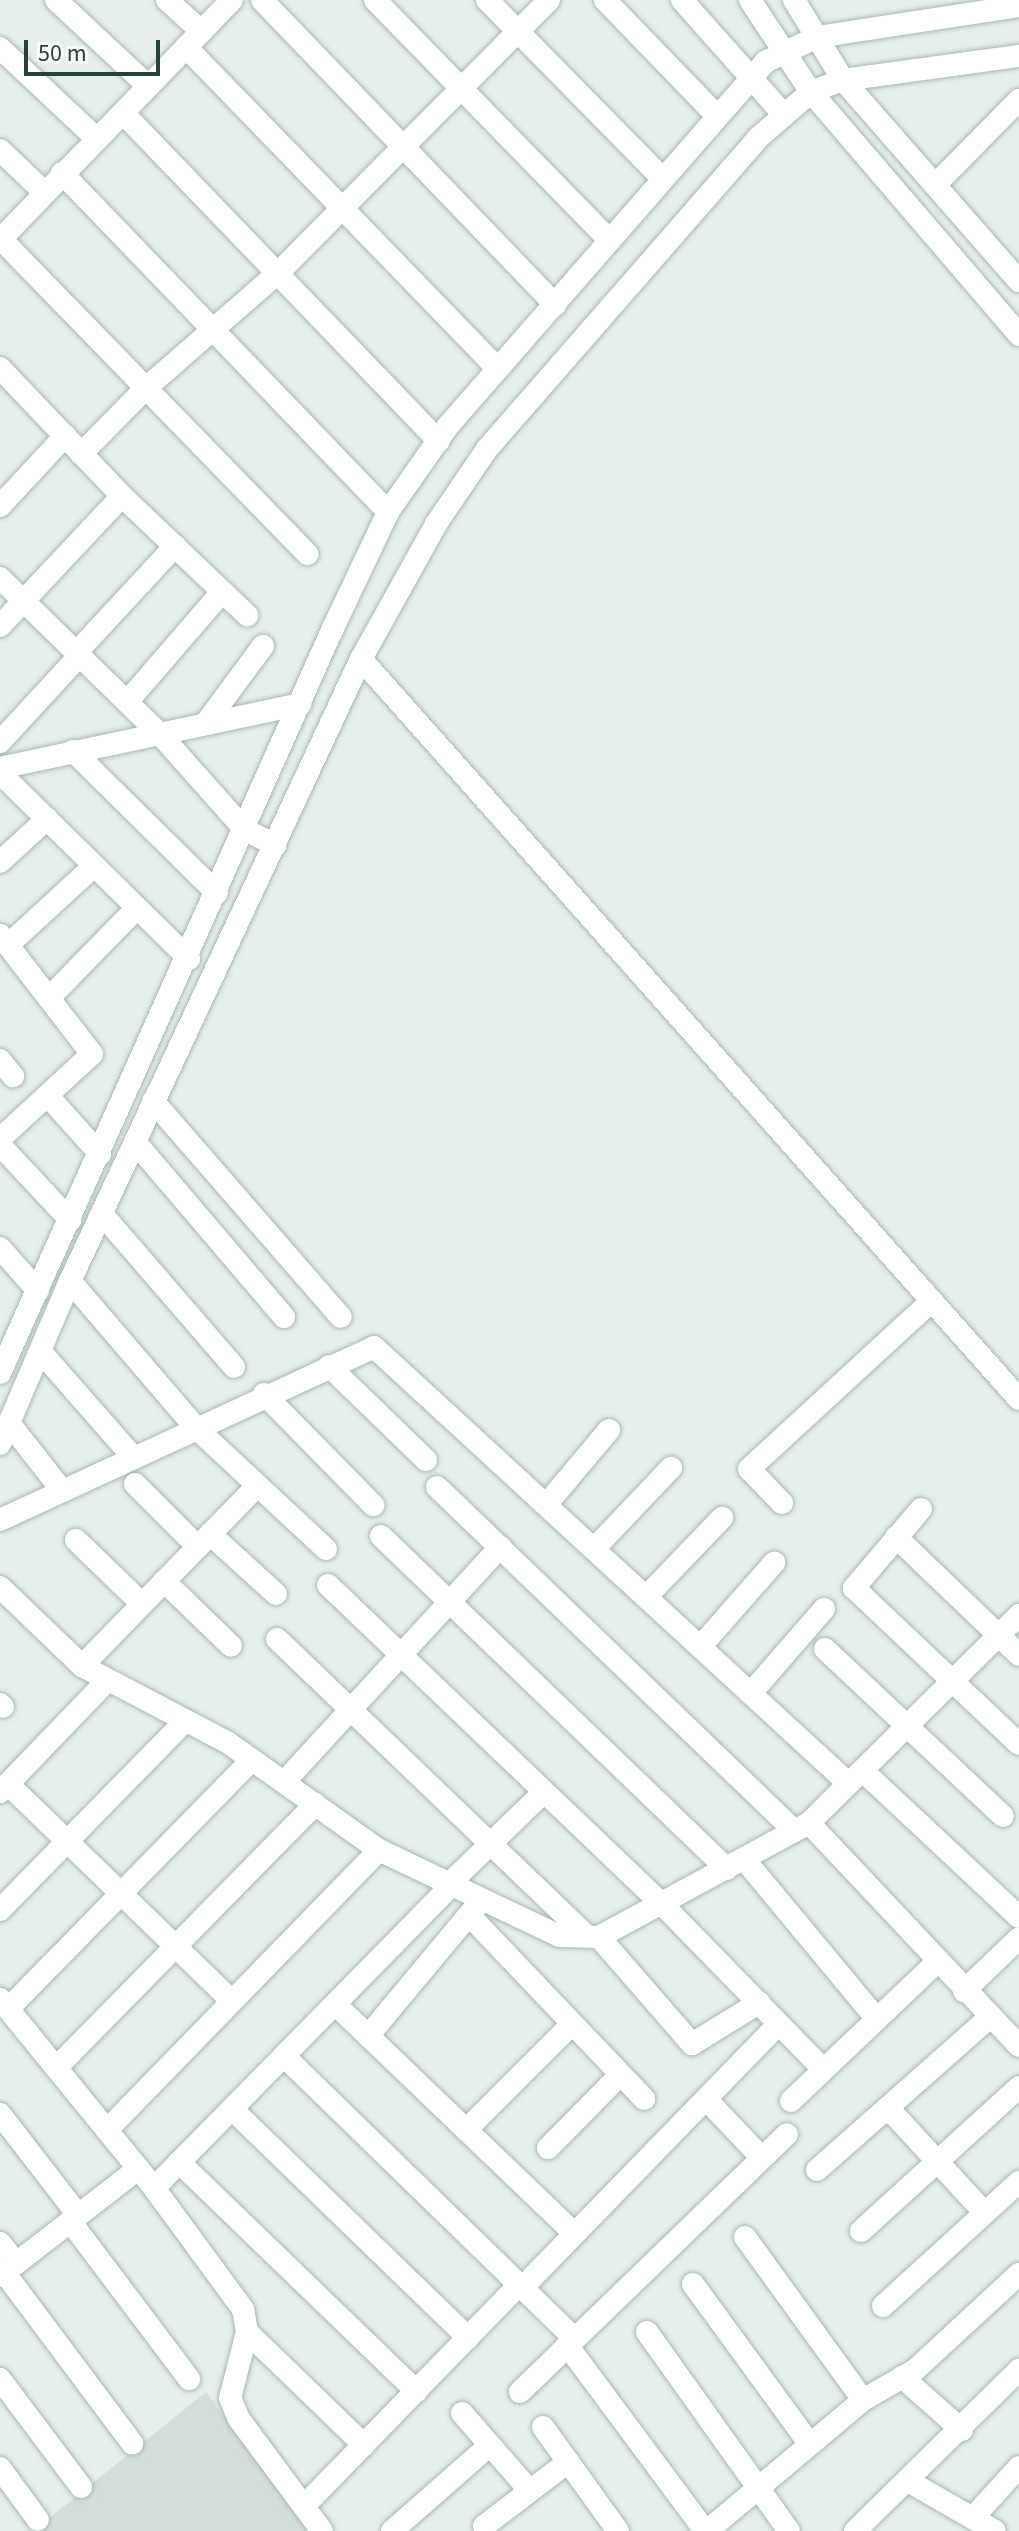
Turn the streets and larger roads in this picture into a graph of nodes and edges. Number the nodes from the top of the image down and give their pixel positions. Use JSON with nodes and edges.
{"nodes":[{"id":1,"x":56,"y":0,"type":"edge"},
{"id":2,"x":167,"y":0,"type":"edge"},
{"id":3,"x":232,"y":0,"type":"edge"},
{"id":4,"x":262,"y":0,"type":"edge"},
{"id":5,"x":375,"y":0,"type":"edge"},
{"id":6,"x":487,"y":0,"type":"edge"},
{"id":7,"x":549,"y":0,"type":"edge"},
{"id":8,"x":605,"y":0,"type":"edge"},
{"id":9,"x":682,"y":0,"type":"edge"},
{"id":10,"x":750,"y":0,"type":"edge"},
{"id":11,"x":794,"y":0,"type":"edge"},
{"id":12,"x":1019,"y":6,"type":"edge"},
{"id":13,"x":517,"y":32,"type":"junction"},
{"id":14,"x":817,"y":37,"type":"junction"},
{"id":15,"x":194,"y":40,"type":"junction"},
{"id":16,"x":0,"y":48,"type":"edge"},
{"id":17,"x":785,"y":51,"type":"junction"},
{"id":18,"x":1019,"y":56,"type":"edge"},
{"id":19,"x":751,"y":76,"type":"junction"},
{"id":20,"x":843,"y":80,"type":"junction"},
{"id":21,"x":148,"y":86,"type":"junction"},
{"id":22,"x":457,"y":88,"type":"junction"},
{"id":23,"x":811,"y":92,"type":"junction"},
{"id":24,"x":1019,"y":100,"type":"edge"},
{"id":25,"x":124,"y":114,"type":"junction"},
{"id":26,"x":716,"y":115,"type":"junction"},
{"id":27,"x":784,"y":115,"type":"junction"},
{"id":28,"x":97,"y":139,"type":"junction"},
{"id":29,"x":399,"y":146,"type":"junction"},
{"id":30,"x":0,"y":150,"type":"edge"},
{"id":31,"x":62,"y":173,"type":"junction"},
{"id":32,"x":662,"y":178,"type":"junction"},
{"id":33,"x":938,"y":182,"type":"junction"},
{"id":34,"x":43,"y":191,"type":"junction"},
{"id":35,"x":341,"y":207,"type":"junction"},
{"id":36,"x":0,"y":239,"type":"edge"},
{"id":37,"x":608,"y":239,"type":"junction"},
{"id":38,"x":279,"y":272,"type":"junction"},
{"id":39,"x":1019,"y":281,"type":"edge"},
{"id":40,"x":555,"y":305,"type":"junction"},
{"id":41,"x":213,"y":330,"type":"junction"},
{"id":42,"x":1019,"y":335,"type":"edge"},
{"id":43,"x":498,"y":369,"type":"junction"},
{"id":44,"x":3,"y":377,"type":"edge"},
{"id":45,"x":146,"y":388,"type":"junction"},
{"id":46,"x":65,"y":436,"type":"junction"},
{"id":47,"x":439,"y":441,"type":"junction"},
{"id":48,"x":81,"y":454,"type":"junction"},
{"id":49,"x":122,"y":496,"type":"junction"},
{"id":50,"x":0,"y":506,"type":"edge"},
{"id":51,"x":388,"y":512,"type":"junction"},
{"id":52,"x":175,"y":546,"type":"junction"},
{"id":53,"x":307,"y":554,"type":"dead end"},
{"id":54,"x":0,"y":578,"type":"edge"},
{"id":55,"x":221,"y":593,"type":"junction"},
{"id":56,"x":23,"y":601,"type":"junction"},
{"id":57,"x":247,"y":615,"type":"dead end"},
{"id":58,"x":0,"y":626,"type":"edge"},
{"id":59,"x":263,"y":646,"type":"dead end"},
{"id":60,"x":77,"y":654,"type":"junction"},
{"id":61,"x":361,"y":659,"type":"junction"},
{"id":62,"x":127,"y":702,"type":"junction"},
{"id":63,"x":300,"y":704,"type":"junction"},
{"id":64,"x":206,"y":723,"type":"junction"},
{"id":65,"x":159,"y":733,"type":"junction"},
{"id":66,"x":0,"y":742,"type":"edge"},
{"id":67,"x":73,"y":751,"type":"junction"},
{"id":68,"x":0,"y":771,"type":"edge"},
{"id":69,"x":47,"y":819,"type":"junction"},
{"id":70,"x":245,"y":830,"type":"junction"},
{"id":71,"x":276,"y":845,"type":"junction"},
{"id":72,"x":0,"y":862,"type":"edge"},
{"id":73,"x":94,"y":866,"type":"junction"},
{"id":74,"x":217,"y":893,"type":"junction"},
{"id":75,"x":137,"y":908,"type":"junction"},
{"id":76,"x":4,"y":940,"type":"edge"},
{"id":77,"x":189,"y":959,"type":"junction"},
{"id":78,"x":50,"y":997,"type":"junction"},
{"id":79,"x":159,"y":1025,"type":"junction"},
{"id":80,"x":183,"y":1034,"type":"junction"},
{"id":81,"x":48,"y":1096,"type":"junction"},
{"id":82,"x":153,"y":1101,"type":"junction"},
{"id":83,"x":0,"y":1139,"type":"edge"},
{"id":84,"x":135,"y":1142,"type":"junction"},
{"id":85,"x":0,"y":1145,"type":"edge"},
{"id":86,"x":100,"y":1154,"type":"junction"},
{"id":87,"x":102,"y":1214,"type":"junction"},
{"id":88,"x":70,"y":1220,"type":"junction"},
{"id":89,"x":0,"y":1248,"type":"edge"},
{"id":90,"x":70,"y":1281,"type":"junction"},
{"id":91,"x":38,"y":1291,"type":"junction"},
{"id":92,"x":932,"y":1301,"type":"junction"},
{"id":93,"x":284,"y":1317,"type":"dead end"},
{"id":94,"x":341,"y":1317,"type":"dead end"},
{"id":95,"x":41,"y":1352,"type":"junction"},
{"id":96,"x":2,"y":1361,"type":"edge"},
{"id":97,"x":329,"y":1366,"type":"junction"},
{"id":98,"x":234,"y":1367,"type":"dead end"},
{"id":99,"x":264,"y":1394,"type":"junction"},
{"id":100,"x":1019,"y":1399,"type":"edge"},
{"id":101,"x":195,"y":1427,"type":"junction"},
{"id":102,"x":609,"y":1430,"type":"dead end"},
{"id":103,"x":4,"y":1434,"type":"edge"},
{"id":104,"x":132,"y":1456,"type":"junction"},
{"id":105,"x":426,"y":1460,"type":"dead end"},
{"id":106,"x":671,"y":1468,"type":"dead end"},
{"id":107,"x":135,"y":1484,"type":"dead end"},
{"id":108,"x":257,"y":1486,"type":"junction"},
{"id":109,"x":437,"y":1487,"type":"dead end"},
{"id":110,"x":61,"y":1489,"type":"junction"},
{"id":111,"x":782,"y":1503,"type":"dead end"},
{"id":112,"x":373,"y":1505,"type":"dead end"},
{"id":113,"x":546,"y":1505,"type":"junction"},
{"id":114,"x":921,"y":1509,"type":"dead end"},
{"id":115,"x":722,"y":1518,"type":"dead end"},
{"id":116,"x":0,"y":1520,"type":"edge"},
{"id":117,"x":381,"y":1536,"type":"dead end"},
{"id":118,"x":896,"y":1537,"type":"junction"},
{"id":119,"x":76,"y":1540,"type":"dead end"},
{"id":120,"x":204,"y":1541,"type":"junction"},
{"id":121,"x":500,"y":1547,"type":"junction"},
{"id":122,"x":326,"y":1549,"type":"dead end"},
{"id":123,"x":594,"y":1549,"type":"junction"},
{"id":124,"x":774,"y":1563,"type":"dead end"},
{"id":125,"x":164,"y":1581,"type":"junction"},
{"id":126,"x":328,"y":1585,"type":"dead end"},
{"id":127,"x":0,"y":1587,"type":"edge"},
{"id":128,"x":276,"y":1594,"type":"dead end"},
{"id":129,"x":646,"y":1597,"type":"junction"},
{"id":130,"x":450,"y":1602,"type":"junction"},
{"id":131,"x":142,"y":1604,"type":"junction"},
{"id":132,"x":824,"y":1609,"type":"dead end"},
{"id":133,"x":1019,"y":1615,"type":"edge"},
{"id":134,"x":998,"y":1635,"type":"junction"},
{"id":135,"x":277,"y":1639,"type":"dead end"},
{"id":136,"x":231,"y":1646,"type":"dead end"},
{"id":137,"x":701,"y":1646,"type":"junction"},
{"id":138,"x":825,"y":1649,"type":"dead end"},
{"id":139,"x":1019,"y":1655,"type":"edge"},
{"id":140,"x":400,"y":1657,"type":"junction"},
{"id":141,"x":82,"y":1666,"type":"junction"},
{"id":142,"x":107,"y":1681,"type":"junction"},
{"id":143,"x":954,"y":1681,"type":"junction"},
{"id":144,"x":752,"y":1692,"type":"junction"},
{"id":145,"x":351,"y":1708,"type":"junction"},
{"id":146,"x":184,"y":1722,"type":"junction"},
{"id":147,"x":908,"y":1729,"type":"junction"},
{"id":148,"x":1019,"y":1744,"type":"edge"},
{"id":149,"x":252,"y":1760,"type":"junction"},
{"id":150,"x":856,"y":1778,"type":"junction"},
{"id":151,"x":285,"y":1781,"type":"junction"},
{"id":152,"x":4,"y":1788,"type":"edge"},
{"id":153,"x":543,"y":1793,"type":"junction"},
{"id":154,"x":315,"y":1804,"type":"junction"},
{"id":155,"x":1003,"y":1816,"type":"dead end"},
{"id":156,"x":802,"y":1827,"type":"junction"},
{"id":157,"x":67,"y":1841,"type":"junction"},
{"id":158,"x":491,"y":1843,"type":"junction"},
{"id":159,"x":379,"y":1850,"type":"junction"},
{"id":160,"x":736,"y":1864,"type":"junction"},
{"id":161,"x":450,"y":1885,"type":"junction"},
{"id":162,"x":121,"y":1896,"type":"junction"},
{"id":163,"x":659,"y":1901,"type":"junction"},
{"id":164,"x":475,"y":1907,"type":"junction"},
{"id":165,"x":0,"y":1910,"type":"edge"},
{"id":166,"x":1019,"y":1917,"type":"edge"},
{"id":167,"x":593,"y":1937,"type":"junction"},
{"id":168,"x":1019,"y":1938,"type":"edge"},
{"id":169,"x":175,"y":1948,"type":"junction"},
{"id":170,"x":937,"y":1962,"type":"junction"},
{"id":171,"x":964,"y":1991,"type":"junction"},
{"id":172,"x":232,"y":2001,"type":"junction"},
{"id":173,"x":759,"y":2003,"type":"junction"},
{"id":174,"x":4,"y":2004,"type":"edge"},
{"id":175,"x":335,"y":2004,"type":"junction"},
{"id":176,"x":875,"y":2017,"type":"junction"},
{"id":177,"x":990,"y":2017,"type":"junction"},
{"id":178,"x":779,"y":2024,"type":"junction"},
{"id":179,"x":571,"y":2025,"type":"junction"},
{"id":180,"x":368,"y":2036,"type":"junction"},
{"id":181,"x":1019,"y":2046,"type":"edge"},
{"id":182,"x":284,"y":2056,"type":"junction"},
{"id":183,"x":56,"y":2068,"type":"junction"},
{"id":184,"x":823,"y":2069,"type":"junction"},
{"id":185,"x":620,"y":2075,"type":"junction"},
{"id":186,"x":1019,"y":2087,"type":"edge"},
{"id":187,"x":644,"y":2099,"type":"dead end"},
{"id":188,"x":706,"y":2099,"type":"junction"},
{"id":189,"x":791,"y":2101,"type":"dead end"},
{"id":190,"x":888,"y":2108,"type":"junction"},
{"id":191,"x":232,"y":2109,"type":"junction"},
{"id":192,"x":0,"y":2114,"type":"edge"},
{"id":193,"x":107,"y":2130,"type":"junction"},
{"id":194,"x":466,"y":2130,"type":"junction"},
{"id":195,"x":787,"y":2134,"type":"dead end"},
{"id":196,"x":548,"y":2148,"type":"dead end"},
{"id":197,"x":760,"y":2156,"type":"junction"},
{"id":198,"x":938,"y":2160,"type":"junction"},
{"id":199,"x":179,"y":2162,"type":"junction"},
{"id":200,"x":138,"y":2169,"type":"junction"},
{"id":201,"x":817,"y":2170,"type":"dead end"},
{"id":202,"x":1019,"y":2182,"type":"edge"},
{"id":203,"x":154,"y":2188,"type":"junction"},
{"id":204,"x":984,"y":2212,"type":"junction"},
{"id":205,"x":74,"y":2218,"type":"junction"},
{"id":206,"x":861,"y":2231,"type":"dead end"},
{"id":207,"x":573,"y":2232,"type":"junction"},
{"id":208,"x":745,"y":2237,"type":"dead end"},
{"id":209,"x":0,"y":2243,"type":"edge"},
{"id":210,"x":7,"y":2270,"type":"edge"},
{"id":211,"x":1019,"y":2274,"type":"edge"},
{"id":212,"x":693,"y":2284,"type":"dead end"},
{"id":213,"x":521,"y":2286,"type":"junction"},
{"id":214,"x":883,"y":2306,"type":"dead end"},
{"id":215,"x":247,"y":2332,"type":"junction"},
{"id":216,"x":647,"y":2332,"type":"dead end"},
{"id":217,"x":468,"y":2338,"type":"junction"},
{"id":218,"x":570,"y":2341,"type":"junction"},
{"id":219,"x":1019,"y":2370,"type":"edge"},
{"id":220,"x":902,"y":2377,"type":"junction"},
{"id":221,"x":0,"y":2379,"type":"edge"},
{"id":222,"x":189,"y":2379,"type":"dead end"},
{"id":223,"x":416,"y":2391,"type":"junction"},
{"id":224,"x":520,"y":2392,"type":"dead end"},
{"id":225,"x":863,"y":2400,"type":"junction"},
{"id":226,"x":462,"y":2413,"type":"dead end"},
{"id":227,"x":543,"y":2427,"type":"dead end"},
{"id":228,"x":962,"y":2430,"type":"junction"},
{"id":229,"x":132,"y":2443,"type":"dead end"},
{"id":230,"x":809,"y":2443,"type":"junction"},
{"id":231,"x":364,"y":2445,"type":"junction"},
{"id":232,"x":490,"y":2445,"type":"junction"},
{"id":233,"x":568,"y":2462,"type":"junction"},
{"id":234,"x":1019,"y":2467,"type":"edge"},
{"id":235,"x":0,"y":2468,"type":"edge"},
{"id":236,"x":908,"y":2481,"type":"junction"},
{"id":237,"x":81,"y":2487,"type":"dead end"},
{"id":238,"x":757,"y":2488,"type":"junction"},
{"id":239,"x":530,"y":2491,"type":"junction"},
{"id":240,"x":304,"y":2506,"type":"junction"},
{"id":241,"x":979,"y":2511,"type":"dead end"},
{"id":242,"x":38,"y":2520,"type":"dead end"},
{"id":243,"x":484,"y":2526,"type":"dead end"},
{"id":244,"x":609,"y":2528,"type":"edge"},
{"id":245,"x":860,"y":2530,"type":"edge"},
{"id":246,"x":322,"y":2531,"type":"edge"},
{"id":247,"x":392,"y":2531,"type":"edge"},
{"id":248,"x":706,"y":2531,"type":"edge"},
{"id":249,"x":789,"y":2531,"type":"edge"},
{"id":250,"x":995,"y":2531,"type":"edge"}],
"edges":[{"from":1,"to":21,"type":"street"},
{"from":2,"to":15,"type":"street"},
{"from":3,"to":15,"type":"street"},
{"from":4,"to":29,"type":"street"},
{"from":5,"to":22,"type":"street"},
{"from":6,"to":13,"type":"street"},
{"from":7,"to":13,"type":"street"},
{"from":8,"to":26,"type":"street"},
{"from":9,"to":19,"type":"street"},
{"from":10,"to":17,"type":"street"},
{"from":11,"to":14,"type":"street"},
{"from":12,"to":14,"type":"street"},
{"from":13,"to":22,"type":"street"},
{"from":13,"to":32,"type":"street"},
{"from":14,"to":17,"type":"street"},
{"from":14,"to":20,"type":"street"},
{"from":15,"to":21,"type":"street"},
{"from":15,"to":35,"type":"street"},
{"from":16,"to":28,"type":"street"},
{"from":17,"to":19,"type":"street"},
{"from":17,"to":23,"type":"street"},
{"from":18,"to":20,"type":"street"},
{"from":19,"to":26,"type":"street"},
{"from":19,"to":27,"type":"street"},
{"from":20,"to":23,"type":"street"},
{"from":20,"to":33,"type":"street"},
{"from":21,"to":25,"type":"street"},
{"from":22,"to":29,"type":"street"},
{"from":22,"to":37,"type":"street"},
{"from":23,"to":27,"type":"street"},
{"from":23,"to":42,"type":"street"},
{"from":24,"to":33,"type":"street"},
{"from":25,"to":28,"type":"street"},
{"from":25,"to":38,"type":"street"},
{"from":26,"to":32,"type":"street"},
{"from":27,"to":61,"type":"street"},
{"from":28,"to":31,"type":"street"},
{"from":29,"to":35,"type":"street"},
{"from":29,"to":40,"type":"street"},
{"from":30,"to":34,"type":"street"},
{"from":31,"to":34,"type":"street"},
{"from":31,"to":41,"type":"street"},
{"from":32,"to":37,"type":"street"},
{"from":33,"to":39,"type":"street"},
{"from":34,"to":36,"type":"street"},
{"from":35,"to":38,"type":"street"},
{"from":35,"to":43,"type":"street"},
{"from":36,"to":45,"type":"street"},
{"from":37,"to":40,"type":"street"},
{"from":38,"to":41,"type":"street"},
{"from":38,"to":47,"type":"street"},
{"from":40,"to":43,"type":"street"},
{"from":41,"to":45,"type":"street"},
{"from":41,"to":51,"type":"street"},
{"from":43,"to":47,"type":"street"},
{"from":44,"to":46,"type":"street"},
{"from":45,"to":48,"type":"street"},
{"from":45,"to":53,"type":"street"},
{"from":46,"to":48,"type":"street"},
{"from":46,"to":50,"type":"street"},
{"from":47,"to":51,"type":"street"},
{"from":48,"to":49,"type":"street"},
{"from":49,"to":52,"type":"street"},
{"from":49,"to":56,"type":"street"},
{"from":51,"to":63,"type":"street"},
{"from":52,"to":55,"type":"street"},
{"from":52,"to":60,"type":"street"},
{"from":54,"to":56,"type":"street"},
{"from":55,"to":57,"type":"street"},
{"from":55,"to":62,"type":"street"},
{"from":56,"to":58,"type":"street"},
{"from":56,"to":60,"type":"street"},
{"from":59,"to":64,"type":"street"},
{"from":60,"to":62,"type":"street"},
{"from":60,"to":66,"type":"street"},
{"from":61,"to":71,"type":"street"},
{"from":61,"to":92,"type":"street"},
{"from":62,"to":65,"type":"street"},
{"from":63,"to":64,"type":"street"},
{"from":63,"to":70,"type":"street"},
{"from":64,"to":65,"type":"street"},
{"from":65,"to":67,"type":"street"},
{"from":65,"to":70,"type":"street"},
{"from":67,"to":68,"type":"street"},
{"from":67,"to":74,"type":"street"},
{"from":68,"to":69,"type":"street"},
{"from":69,"to":72,"type":"street"},
{"from":69,"to":73,"type":"street"},
{"from":70,"to":71,"type":"street"},
{"from":70,"to":74,"type":"street"},
{"from":71,"to":80,"type":"street"},
{"from":73,"to":75,"type":"street"},
{"from":73,"to":76,"type":"street"},
{"from":74,"to":77,"type":"street"},
{"from":75,"to":77,"type":"street"},
{"from":75,"to":78,"type":"street"},
{"from":76,"to":78,"type":"street"},
{"from":77,"to":79,"type":"street"},
{"from":78,"to":81,"type":"street"},
{"from":79,"to":80,"type":"street"},
{"from":79,"to":86,"type":"street"},
{"from":80,"to":82,"type":"street"},
{"from":81,"to":83,"type":"street"},
{"from":81,"to":86,"type":"street"},
{"from":82,"to":84,"type":"street"},
{"from":82,"to":94,"type":"street"},
{"from":84,"to":87,"type":"street"},
{"from":84,"to":93,"type":"street"},
{"from":85,"to":88,"type":"street"},
{"from":86,"to":88,"type":"street"},
{"from":87,"to":90,"type":"street"},
{"from":87,"to":98,"type":"street"},
{"from":88,"to":91,"type":"street"},
{"from":89,"to":91,"type":"street"},
{"from":90,"to":95,"type":"street"},
{"from":90,"to":101,"type":"street"},
{"from":91,"to":96,"type":"street"},
{"from":92,"to":100,"type":"street"},
{"from":92,"to":111,"type":"street"},
{"from":95,"to":103,"type":"street"},
{"from":95,"to":104,"type":"street"},
{"from":97,"to":99,"type":"street"},
{"from":97,"to":105,"type":"street"},
{"from":97,"to":113,"type":"street"},
{"from":99,"to":101,"type":"street"},
{"from":99,"to":112,"type":"street"},
{"from":101,"to":104,"type":"street"},
{"from":101,"to":108,"type":"street"},
{"from":102,"to":113,"type":"street"},
{"from":103,"to":110,"type":"street"},
{"from":104,"to":110,"type":"street"},
{"from":106,"to":123,"type":"street"},
{"from":107,"to":120,"type":"street"},
{"from":108,"to":120,"type":"street"},
{"from":108,"to":122,"type":"street"},
{"from":109,"to":121,"type":"street"},
{"from":110,"to":116,"type":"street"},
{"from":113,"to":123,"type":"street"},
{"from":114,"to":118,"type":"street"},
{"from":115,"to":129,"type":"street"},
{"from":117,"to":130,"type":"street"},
{"from":118,"to":134,"type":"street"},
{"from":118,"to":143,"type":"street"},
{"from":119,"to":131,"type":"street"},
{"from":120,"to":125,"type":"street"},
{"from":120,"to":128,"type":"street"},
{"from":121,"to":130,"type":"street"},
{"from":121,"to":156,"type":"street"},
{"from":123,"to":129,"type":"street"},
{"from":124,"to":137,"type":"street"},
{"from":125,"to":131,"type":"street"},
{"from":125,"to":136,"type":"street"},
{"from":126,"to":140,"type":"street"},
{"from":127,"to":141,"type":"street"},
{"from":129,"to":137,"type":"street"},
{"from":130,"to":140,"type":"street"},
{"from":130,"to":160,"type":"street"},
{"from":131,"to":141,"type":"street"},
{"from":132,"to":144,"type":"street"},
{"from":133,"to":134,"type":"street"},
{"from":134,"to":139,"type":"street"},
{"from":134,"to":143,"type":"street"},
{"from":135,"to":145,"type":"street"},
{"from":137,"to":144,"type":"street"},
{"from":138,"to":147,"type":"street"},
{"from":140,"to":145,"type":"street"},
{"from":140,"to":153,"type":"street"},
{"from":141,"to":142,"type":"street"},
{"from":142,"to":146,"type":"street"},
{"from":142,"to":152,"type":"street"},
{"from":143,"to":147,"type":"street"},
{"from":143,"to":148,"type":"street"},
{"from":144,"to":150,"type":"street"},
{"from":145,"to":151,"type":"street"},
{"from":145,"to":158,"type":"street"},
{"from":146,"to":149,"type":"street"},
{"from":146,"to":157,"type":"street"},
{"from":147,"to":150,"type":"street"},
{"from":147,"to":155,"type":"street"},
{"from":149,"to":151,"type":"street"},
{"from":149,"to":162,"type":"street"},
{"from":150,"to":156,"type":"street"},
{"from":150,"to":166,"type":"street"},
{"from":151,"to":154,"type":"street"},
{"from":152,"to":157,"type":"street"},
{"from":153,"to":158,"type":"street"},
{"from":153,"to":163,"type":"street"},
{"from":154,"to":159,"type":"street"},
{"from":154,"to":169,"type":"street"},
{"from":156,"to":160,"type":"street"},
{"from":156,"to":170,"type":"street"},
{"from":157,"to":162,"type":"street"},
{"from":157,"to":165,"type":"street"},
{"from":158,"to":161,"type":"street"},
{"from":158,"to":167,"type":"street"},
{"from":159,"to":161,"type":"street"},
{"from":159,"to":172,"type":"street"},
{"from":160,"to":163,"type":"street"},
{"from":160,"to":176,"type":"street"},
{"from":161,"to":164,"type":"street"},
{"from":161,"to":175,"type":"street"},
{"from":162,"to":169,"type":"street"},
{"from":162,"to":174,"type":"street"},
{"from":163,"to":167,"type":"street"},
{"from":163,"to":173,"type":"street"},
{"from":164,"to":167,"type":"street"},
{"from":164,"to":179,"type":"street"},
{"from":164,"to":180,"type":"street"},
{"from":167,"to":173,"type":"street"},
{"from":168,"to":171,"type":"street"},
{"from":169,"to":172,"type":"street"},
{"from":169,"to":183,"type":"street"},
{"from":170,"to":171,"type":"street"},
{"from":170,"to":176,"type":"street"},
{"from":171,"to":177,"type":"street"},
{"from":172,"to":193,"type":"street"},
{"from":173,"to":178,"type":"street"},
{"from":174,"to":183,"type":"street"},
{"from":175,"to":180,"type":"street"},
{"from":175,"to":182,"type":"street"},
{"from":176,"to":184,"type":"street"},
{"from":177,"to":181,"type":"street"},
{"from":177,"to":190,"type":"street"},
{"from":178,"to":184,"type":"street"},
{"from":178,"to":188,"type":"street"},
{"from":179,"to":185,"type":"street"},
{"from":179,"to":194,"type":"street"},
{"from":180,"to":194,"type":"street"},
{"from":182,"to":191,"type":"street"},
{"from":182,"to":213,"type":"street"},
{"from":183,"to":193,"type":"street"},
{"from":184,"to":189,"type":"street"},
{"from":185,"to":187,"type":"street"},
{"from":185,"to":196,"type":"street"},
{"from":186,"to":198,"type":"street"},
{"from":188,"to":197,"type":"street"},
{"from":188,"to":207,"type":"street"},
{"from":190,"to":198,"type":"street"},
{"from":190,"to":201,"type":"street"},
{"from":191,"to":199,"type":"street"},
{"from":191,"to":217,"type":"street"},
{"from":192,"to":205,"type":"street"},
{"from":193,"to":200,"type":"street"},
{"from":194,"to":207,"type":"street"},
{"from":195,"to":197,"type":"street"},
{"from":197,"to":218,"type":"street"},
{"from":198,"to":204,"type":"street"},
{"from":198,"to":206,"type":"street"},
{"from":199,"to":203,"type":"street"},
{"from":199,"to":223,"type":"street"},
{"from":200,"to":203,"type":"street"},
{"from":200,"to":205,"type":"street"},
{"from":202,"to":204,"type":"street"},
{"from":203,"to":215,"type":"street"},
{"from":204,"to":214,"type":"street"},
{"from":205,"to":210,"type":"street"},
{"from":205,"to":222,"type":"street"},
{"from":207,"to":213,"type":"street"},
{"from":208,"to":225,"type":"street"},
{"from":209,"to":210,"type":"street"},
{"from":210,"to":229,"type":"street"},
{"from":211,"to":220,"type":"street"},
{"from":212,"to":230,"type":"street"},
{"from":213,"to":217,"type":"street"},
{"from":213,"to":218,"type":"street"},
{"from":215,"to":231,"type":"street"},
{"from":215,"to":240,"type":"street"},
{"from":216,"to":238,"type":"street"},
{"from":217,"to":223,"type":"street"},
{"from":218,"to":224,"type":"street"},
{"from":218,"to":248,"type":"street"},
{"from":219,"to":228,"type":"street"},
{"from":220,"to":225,"type":"street"},
{"from":220,"to":228,"type":"street"},
{"from":221,"to":237,"type":"street"},
{"from":223,"to":231,"type":"street"},
{"from":225,"to":230,"type":"street"},
{"from":226,"to":232,"type":"street"},
{"from":227,"to":233,"type":"street"},
{"from":228,"to":236,"type":"street"},
{"from":230,"to":238,"type":"street"},
{"from":231,"to":240,"type":"street"},
{"from":232,"to":239,"type":"street"},
{"from":232,"to":247,"type":"street"},
{"from":233,"to":239,"type":"street"},
{"from":233,"to":244,"type":"street"},
{"from":234,"to":241,"type":"street"},
{"from":235,"to":242,"type":"street"},
{"from":236,"to":245,"type":"street"},
{"from":236,"to":250,"type":"street"},
{"from":238,"to":248,"type":"street"},
{"from":238,"to":249,"type":"street"},
{"from":239,"to":243,"type":"street"},
{"from":240,"to":246,"type":"street"}]}
